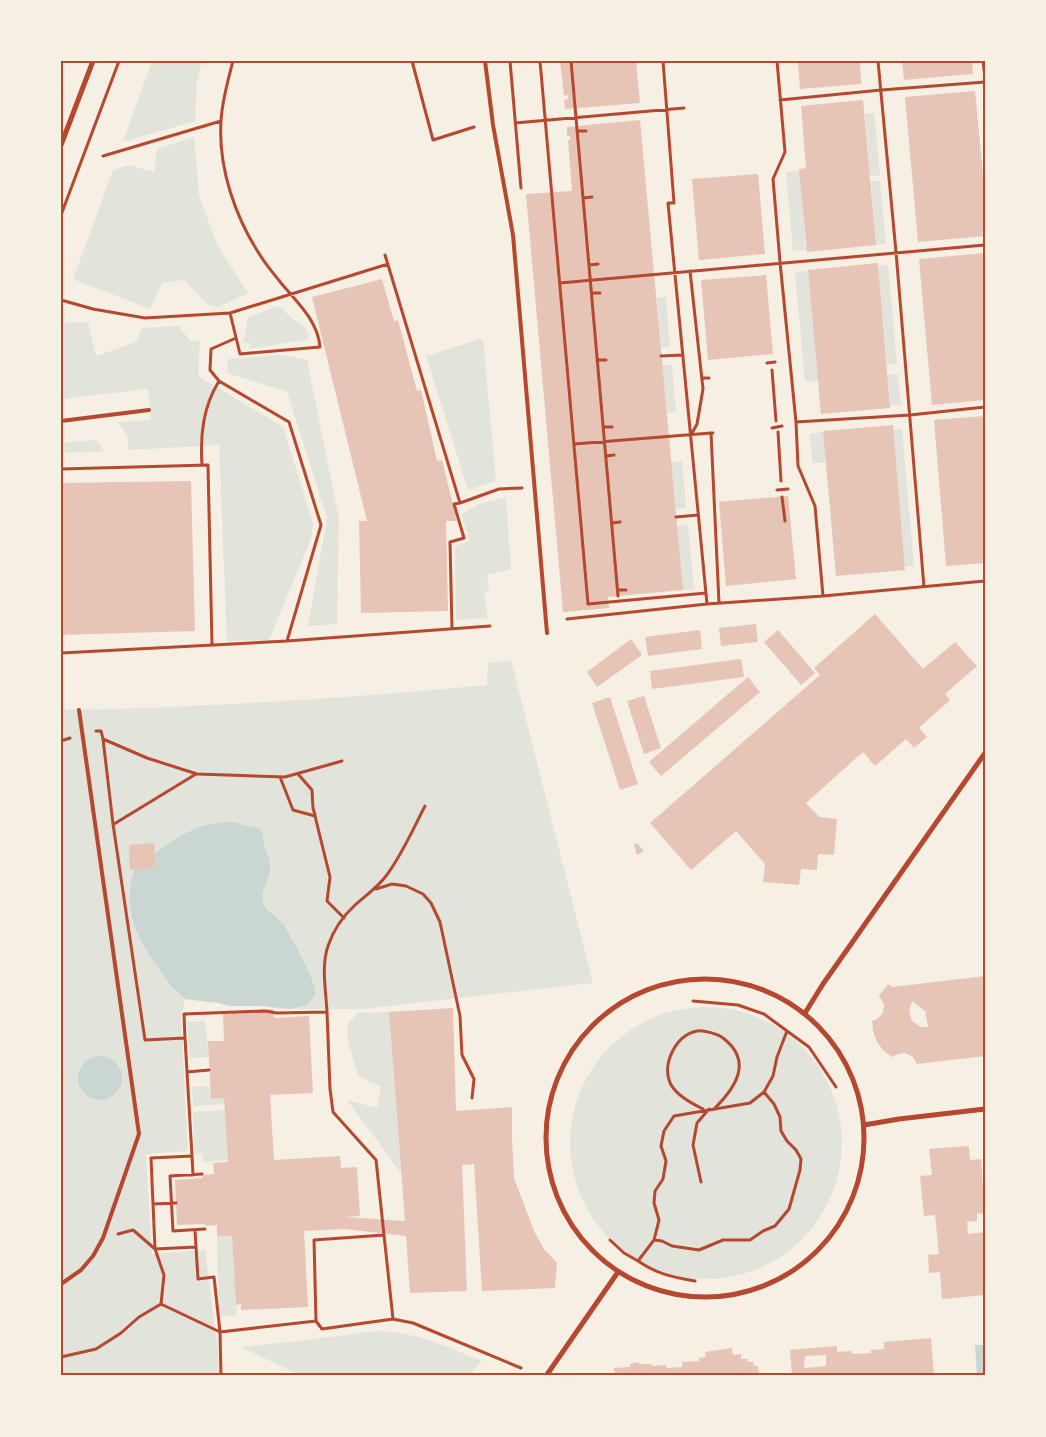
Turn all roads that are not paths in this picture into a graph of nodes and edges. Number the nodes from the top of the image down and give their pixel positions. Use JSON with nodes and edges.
{"nodes":[{"id":1,"x":93,"y":61,"type":"edge"},
{"id":2,"x":485,"y":61,"type":"edge"},
{"id":3,"x":61,"y":145,"type":"edge"},
{"id":4,"x":149,"y":410,"type":"dead end"},
{"id":5,"x":61,"y":421,"type":"edge"},
{"id":6,"x":547,"y":634,"type":"dead end"},
{"id":7,"x":79,"y":710,"type":"dead end"},
{"id":8,"x":985,"y":753,"type":"edge"},
{"id":9,"x":805,"y":1013,"type":"junction"},
{"id":10,"x":985,"y":1109,"type":"edge"},
{"id":11,"x":864,"y":1125,"type":"junction"},
{"id":12,"x":618,"y":1272,"type":"junction"},
{"id":13,"x":61,"y":1284,"type":"edge"},
{"id":14,"x":546,"y":1376,"type":"edge"}],
"edges":[{"from":1,"to":3,"type":"street"},
{"from":2,"to":6,"type":"lane"},
{"from":4,"to":5,"type":"lane"},
{"from":7,"to":13,"type":"lane"},
{"from":8,"to":9,"type":"street"},
{"from":9,"to":11,"type":"street"},
{"from":9,"to":12,"type":"street"},
{"from":10,"to":11,"type":"street"},
{"from":11,"to":12,"type":"street"},
{"from":12,"to":14,"type":"street"}]}
